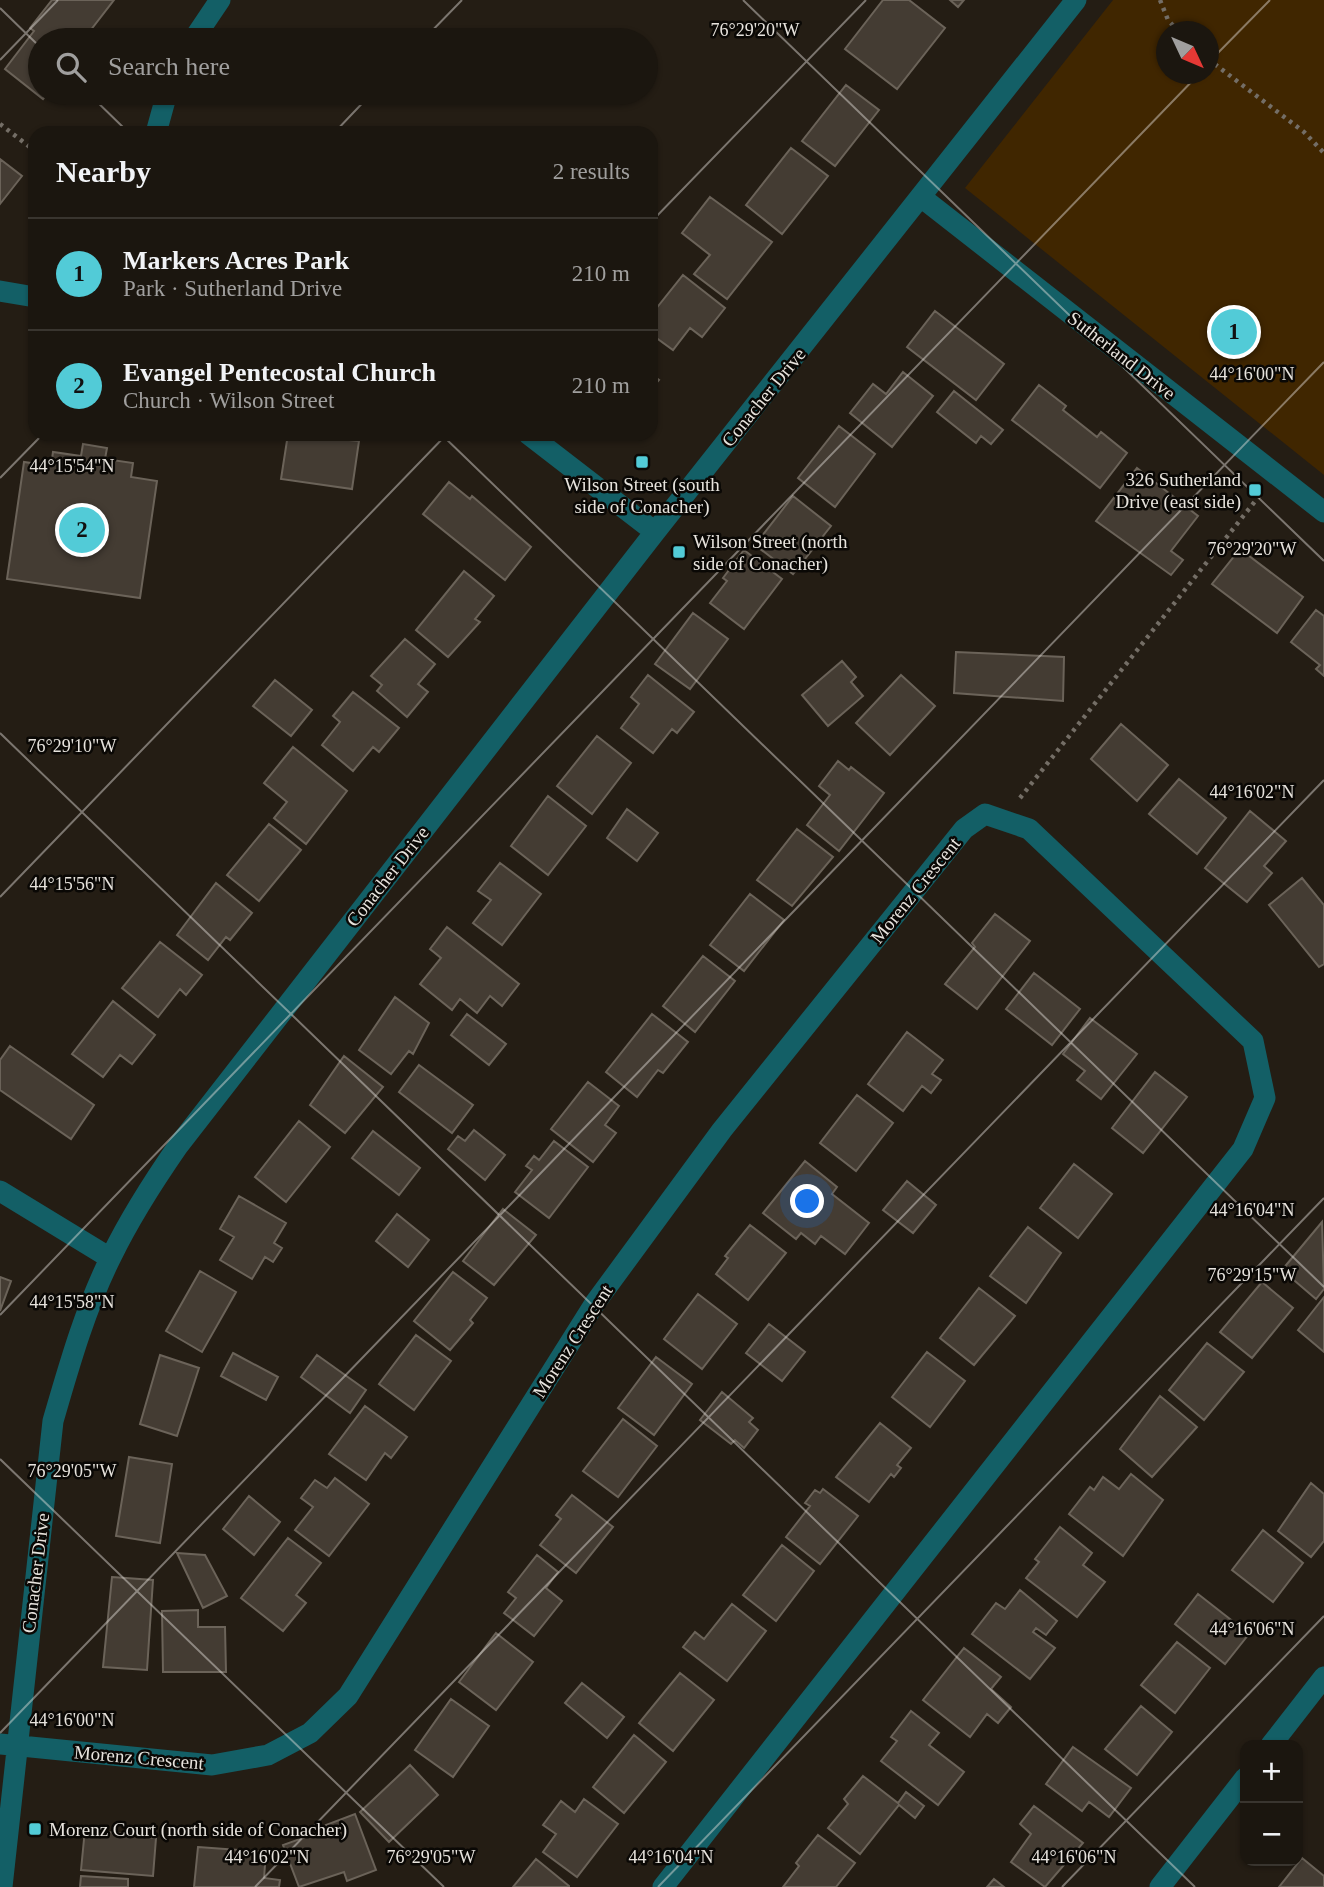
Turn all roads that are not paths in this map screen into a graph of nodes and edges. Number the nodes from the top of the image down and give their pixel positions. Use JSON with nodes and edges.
{"nodes":[{"id":1,"x":220,"y":0,"type":"edge"},
{"id":2,"x":1076,"y":0,"type":"edge"},
{"id":3,"x":201,"y":28,"type":"edge"},
{"id":4,"x":164,"y":105,"type":"edge"},
{"id":5,"x":158,"y":126,"type":"edge"},
{"id":6,"x":921,"y":197,"type":"junction"},
{"id":7,"x":0,"y":291,"type":"edge"},
{"id":8,"x":28,"y":296,"type":"edge"},
{"id":9,"x":537,"y":441,"type":"edge"},
{"id":10,"x":1324,"y":512,"type":"edge"},
{"id":11,"x":655,"y":532,"type":"junction"},
{"id":12,"x":0,"y":1191,"type":"edge"},
{"id":13,"x":110,"y":1258,"type":"junction"},
{"id":14,"x":1324,"y":1677,"type":"edge"},
{"id":15,"x":1275,"y":1740,"type":"edge"},
{"id":16,"x":8,"y":1745,"type":"edge"},
{"id":17,"x":1240,"y":1784,"type":"edge"},
{"id":18,"x":2,"y":1887,"type":"edge"},
{"id":19,"x":663,"y":1887,"type":"edge"},
{"id":20,"x":1160,"y":1887,"type":"edge"}],
"edges":[{"from":1,"to":3,"type":"street"},
{"from":2,"to":6,"type":"street","name":"Conacher Drive"},
{"from":4,"to":5,"type":"street"},
{"from":6,"to":10,"type":"street","name":"Sutherland Drive"},
{"from":6,"to":11,"type":"street","name":"Conacher Drive"},
{"from":7,"to":8,"type":"street"},
{"from":9,"to":11,"type":"street"},
{"from":11,"to":13,"type":"street","name":"Conacher Drive"},
{"from":12,"to":13,"type":"street"},
{"from":13,"to":16,"type":"street","name":"Conacher Drive"},
{"from":14,"to":15,"type":"street"},
{"from":16,"to":18,"type":"street","name":"Conacher Drive"},
{"from":16,"to":19,"type":"street","name":"Morenz Crescent"},
{"from":17,"to":20,"type":"street"}]}
